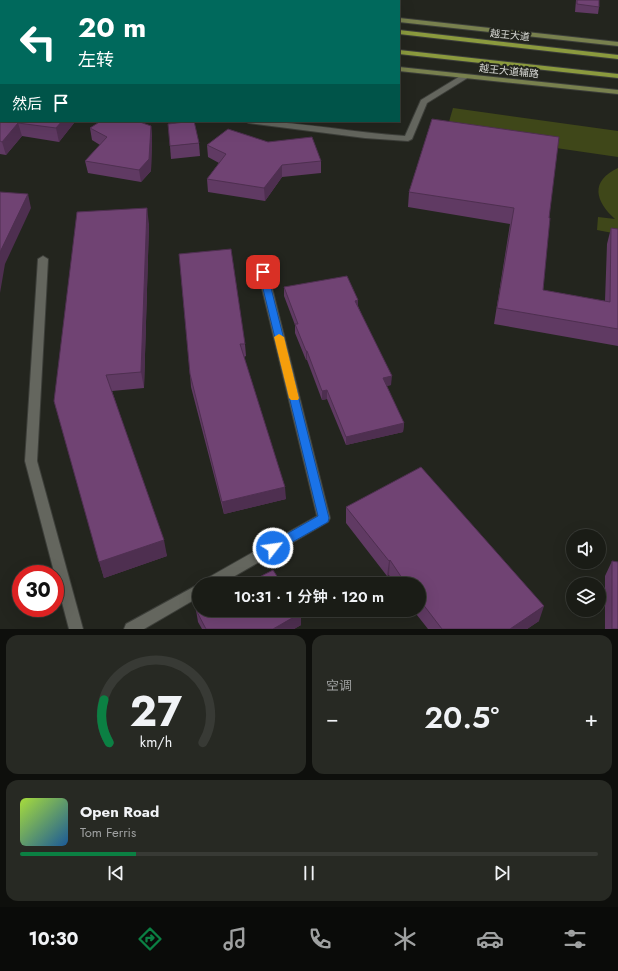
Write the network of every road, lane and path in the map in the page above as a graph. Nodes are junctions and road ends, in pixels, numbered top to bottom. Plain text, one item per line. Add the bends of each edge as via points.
1 (400, 20) edge
2 (400, 32) edge
3 (618, 44) edge
4 (400, 52) edge
5 (618, 57) edge
6 (400, 69) edge
7 (618, 76) edge
8 (464, 77) junction
9 (618, 92) edge
10 (257, 122) edge
11 (43, 259) dead end
12 (263, 272) dead end
13 (222, 577) edge
14 (192, 594) edge
15 (76, 629) edge
16 (132, 629) edge

1 - 3 main road
2 - 5 main road, 越王大道
4 - 7 main road
6 - 8 main road, 越王大道辅路
8 - 9 main road, 越王大道辅路
8 - 10 street via 424,102 408,139
11 - 15 street via 32,461
12 - 13 street via 324,518
14 - 16 street

